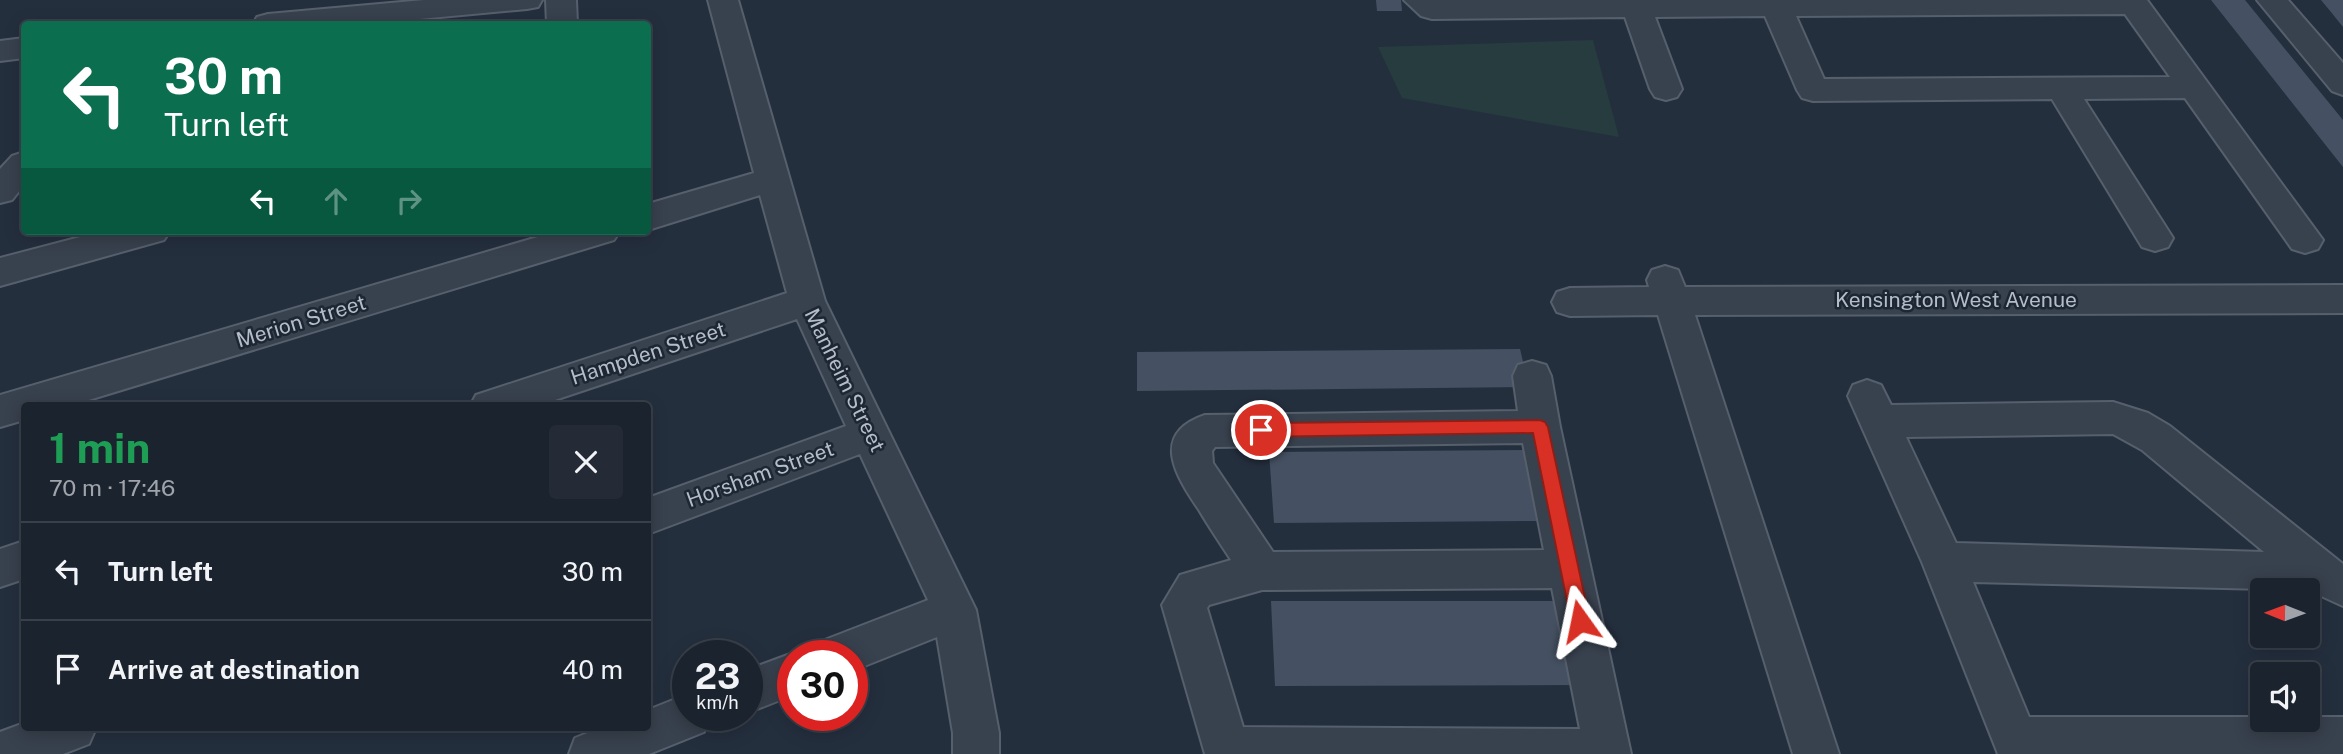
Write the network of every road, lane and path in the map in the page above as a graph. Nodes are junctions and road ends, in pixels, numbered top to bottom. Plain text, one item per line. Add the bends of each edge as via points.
1 (527, 0) edge
2 (561, 0) edge
3 (723, 0) edge
4 (1419, 0) edge
5 (2272, 0) edge
6 (2132, 2) edge
7 (1776, 6) junction
8 (1637, 9) junction
9 (300, 21) edge
10 (562, 21) edge
11 (21, 48) edge
12 (0, 51) edge
13 (2343, 84) edge
14 (2194, 87) junction
15 (2061, 88) junction
16 (1666, 89) dead end
17 (21, 167) edge
18 (771, 180) junction
19 (0, 191) edge
20 (651, 216) edge
21 (137, 235) edge
22 (589, 235) edge
23 (2155, 239) dead end
24 (2305, 240) dead end
25 (0, 272) edge
26 (1669, 290) junction
27 (2343, 299) edge
28 (807, 301) junction
29 (1570, 302) dead end
30 (1532, 376) dead end
31 (30, 402) edge
32 (502, 402) edge
33 (21, 405) edge
34 (0, 411) edge
35 (1540, 427) junction
36 (872, 433) junction
37 (651, 515) edge
38 (21, 561) edge
39 (1943, 562) junction
40 (0, 568) edge
41 (1569, 569) junction
42 (1262, 571) junction
43 (2332, 580) edge
44 (954, 610) junction
45 (868, 644) edge
46 (672, 722) edge
47 (65, 731) edge
48 (650, 731) edge
49 (651, 731) edge
50 (2343, 740) edge
51 (2018, 747) edge
52 (1608, 753) edge
53 (2, 754) edge
54 (592, 754) edge
55 (976, 754) edge
56 (1816, 754) edge

1 - 9 street
2 - 10 street
3 - 18 street, Manheim Street
4 - 8 street via 1432,9
5 - 13 street
6 - 7 street
6 - 14 street
7 - 8 street
7 - 15 street via 1813,90
8 - 16 street
11 - 12 street
14 - 15 street
14 - 24 street
15 - 23 street
17 - 19 street
18 - 20 street
18 - 28 street, Manheim Street
21 - 25 street
22 - 31 street, Merion Street
26 - 27 street, Kensington West Avenue via 1909,298
26 - 29 street, Kensington West Avenue
26 - 56 street
28 - 32 street, Hampden Street
28 - 36 street, Manheim Street
30 - 35 street
33 - 34 street, Merion Street
35 - 41 street
35 - 42 street via 1205,431 1191,446 1193,467
36 - 37 street, Horsham Street
36 - 44 street, Manheim Street
38 - 40 street
39 - 43 street
39 - 43 street via 1874,409 2113,418 2134,424
39 - 51 street
41 - 42 street
41 - 52 street
42 - 52 street via 1195,589 1184,605 1227,751
44 - 45 street
44 - 55 street, Manheim Street
46 - 49 street
47 - 53 street
48 - 54 street
50 - 51 street

